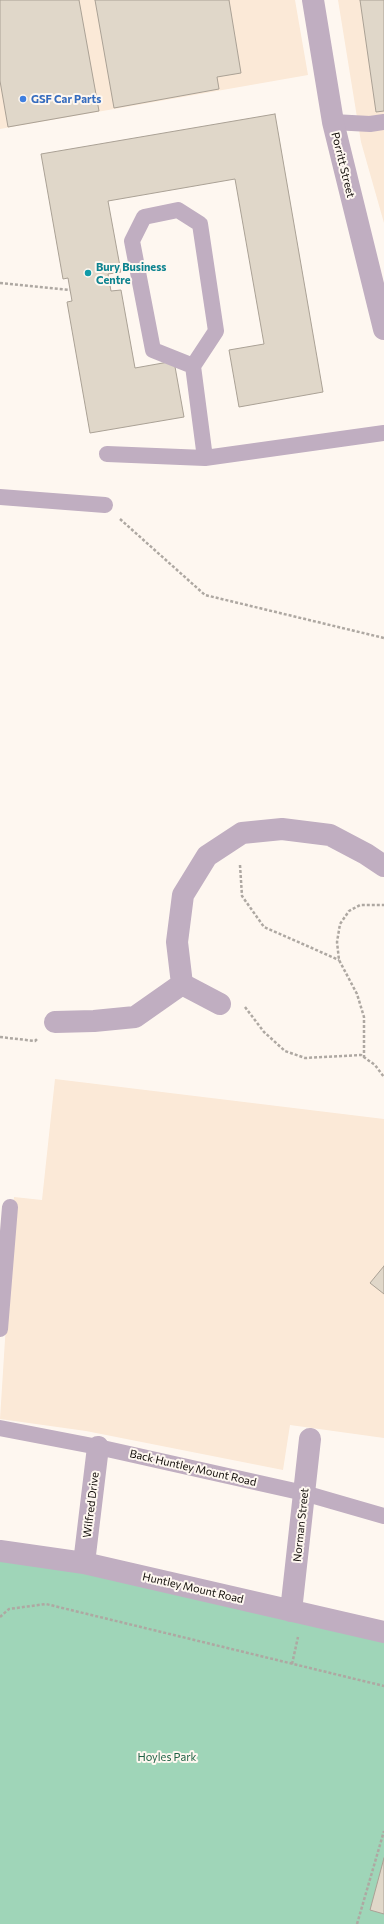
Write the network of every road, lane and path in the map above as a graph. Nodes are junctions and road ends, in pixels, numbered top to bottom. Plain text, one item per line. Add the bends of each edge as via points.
1 (314, 0) edge
2 (333, 122) junction
3 (384, 122) edge
4 (0, 283) edge
5 (70, 290) dead end
6 (384, 329) edge
7 (193, 366) junction
8 (384, 433) edge
9 (107, 454) dead end
10 (205, 458) junction
11 (0, 497) edge
12 (104, 505) joint
13 (384, 638) edge
14 (230, 841) junction
15 (384, 866) edge
16 (384, 905) edge
17 (339, 960) junction
18 (182, 984) junction
19 (220, 1004) joint
20 (55, 1022) joint
21 (0, 1037) edge
22 (364, 1058) junction
23 (384, 1077) edge
24 (10, 1207) dead end
25 (0, 1329) edge
26 (0, 1428) edge
27 (310, 1439) dead end
28 (98, 1447) junction
29 (304, 1493) junction
30 (384, 1516) edge
31 (0, 1551) edge
32 (84, 1564) junction
33 (291, 1611) junction
34 (0, 1617) edge
35 (384, 1632) edge
36 (384, 1686) edge
37 (384, 1831) edge
38 (357, 1924) edge

1 - 2 street, Porritt Street
2 - 3 lane
2 - 6 street, Porritt Street
4 - 5 path
7 - 7 lane via 153,350 132,241 144,217 178,210 200,224 216,331
7 - 10 lane
8 - 10 lane
9 - 10 lane
11 - 12 lane
12 - 13 path via 205,595
14 - 15 street via 242,833 282,829 330,836
14 - 17 path via 239,858 242,896 264,927
14 - 18 street via 207,856 183,894 177,942
16 - 17 path via 360,905 349,911 340,924 337,942
17 - 22 path via 357,994 364,1018
18 - 19 street
18 - 20 street via 135,1017
19 - 22 path via 230,994 242,1002 264,1032 285,1051 305,1058 361,1055
20 - 21 path via 35,1040
22 - 23 path via 376,1065
24 - 25 lane
26 - 28 lane, Back Huntley Mount Road
27 - 29 street, Norman Street
28 - 29 lane, Back Huntley Mount Road
28 - 32 street, Wilfred Drive
29 - 30 lane, Back Huntley Mount Road
29 - 33 street, Norman Street
31 - 32 street, Huntley Mount Road
32 - 33 street, Huntley Mount Road
33 - 35 street, Huntley Mount Road
34 - 36 path via 9,1609 46,1604
37 - 38 path

